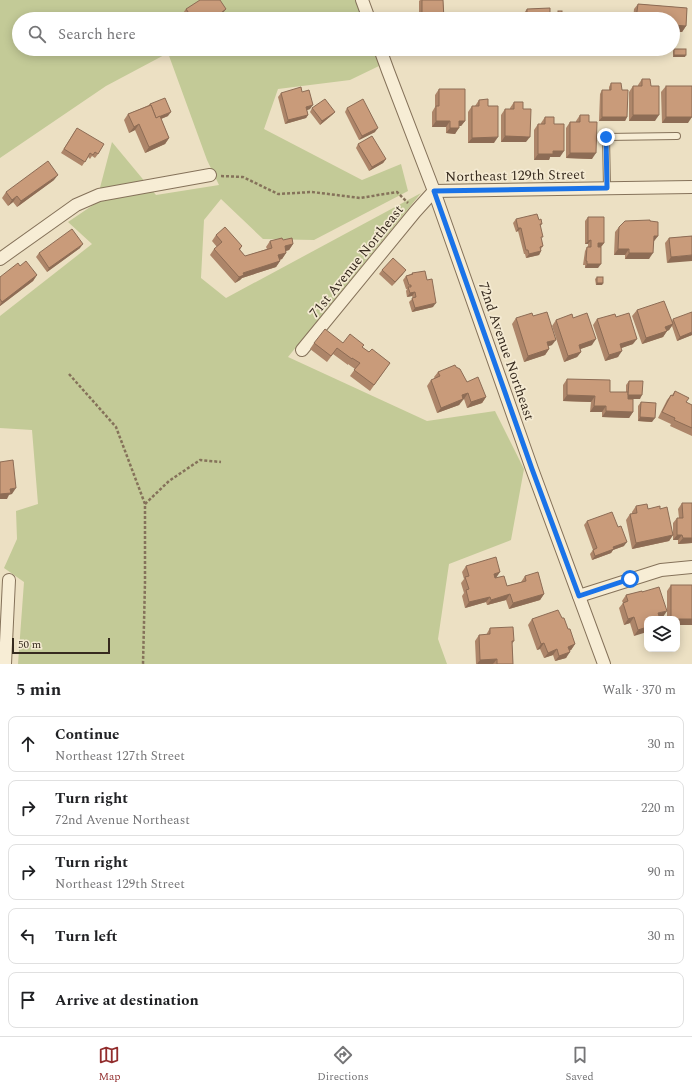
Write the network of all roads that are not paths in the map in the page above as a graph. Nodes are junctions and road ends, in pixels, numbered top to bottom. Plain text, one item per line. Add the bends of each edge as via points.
1 (362, 0) edge
2 (366, 12) edge
3 (383, 56) edge
4 (677, 136) dead end
5 (210, 175) road end
6 (692, 187) edge
7 (607, 188) junction
8 (434, 191) junction
9 (0, 259) edge
10 (302, 350) dead end
11 (692, 567) edge
12 (10, 580) dead end
13 (579, 596) junction
14 (5, 664) edge
15 (604, 664) edge

1 - 2 street
3 - 8 street, 72nd Avenue Northeast
4 - 7 lane via 606,137
5 - 9 street via 99,195 76,205
6 - 7 street, Northeast 129th Street
7 - 8 street, Northeast 129th Street
8 - 10 street, 71st Avenue Northeast
8 - 13 street, 72nd Avenue Northeast
11 - 13 street via 661,570
12 - 14 street
13 - 15 street, 72nd Avenue Northeast

